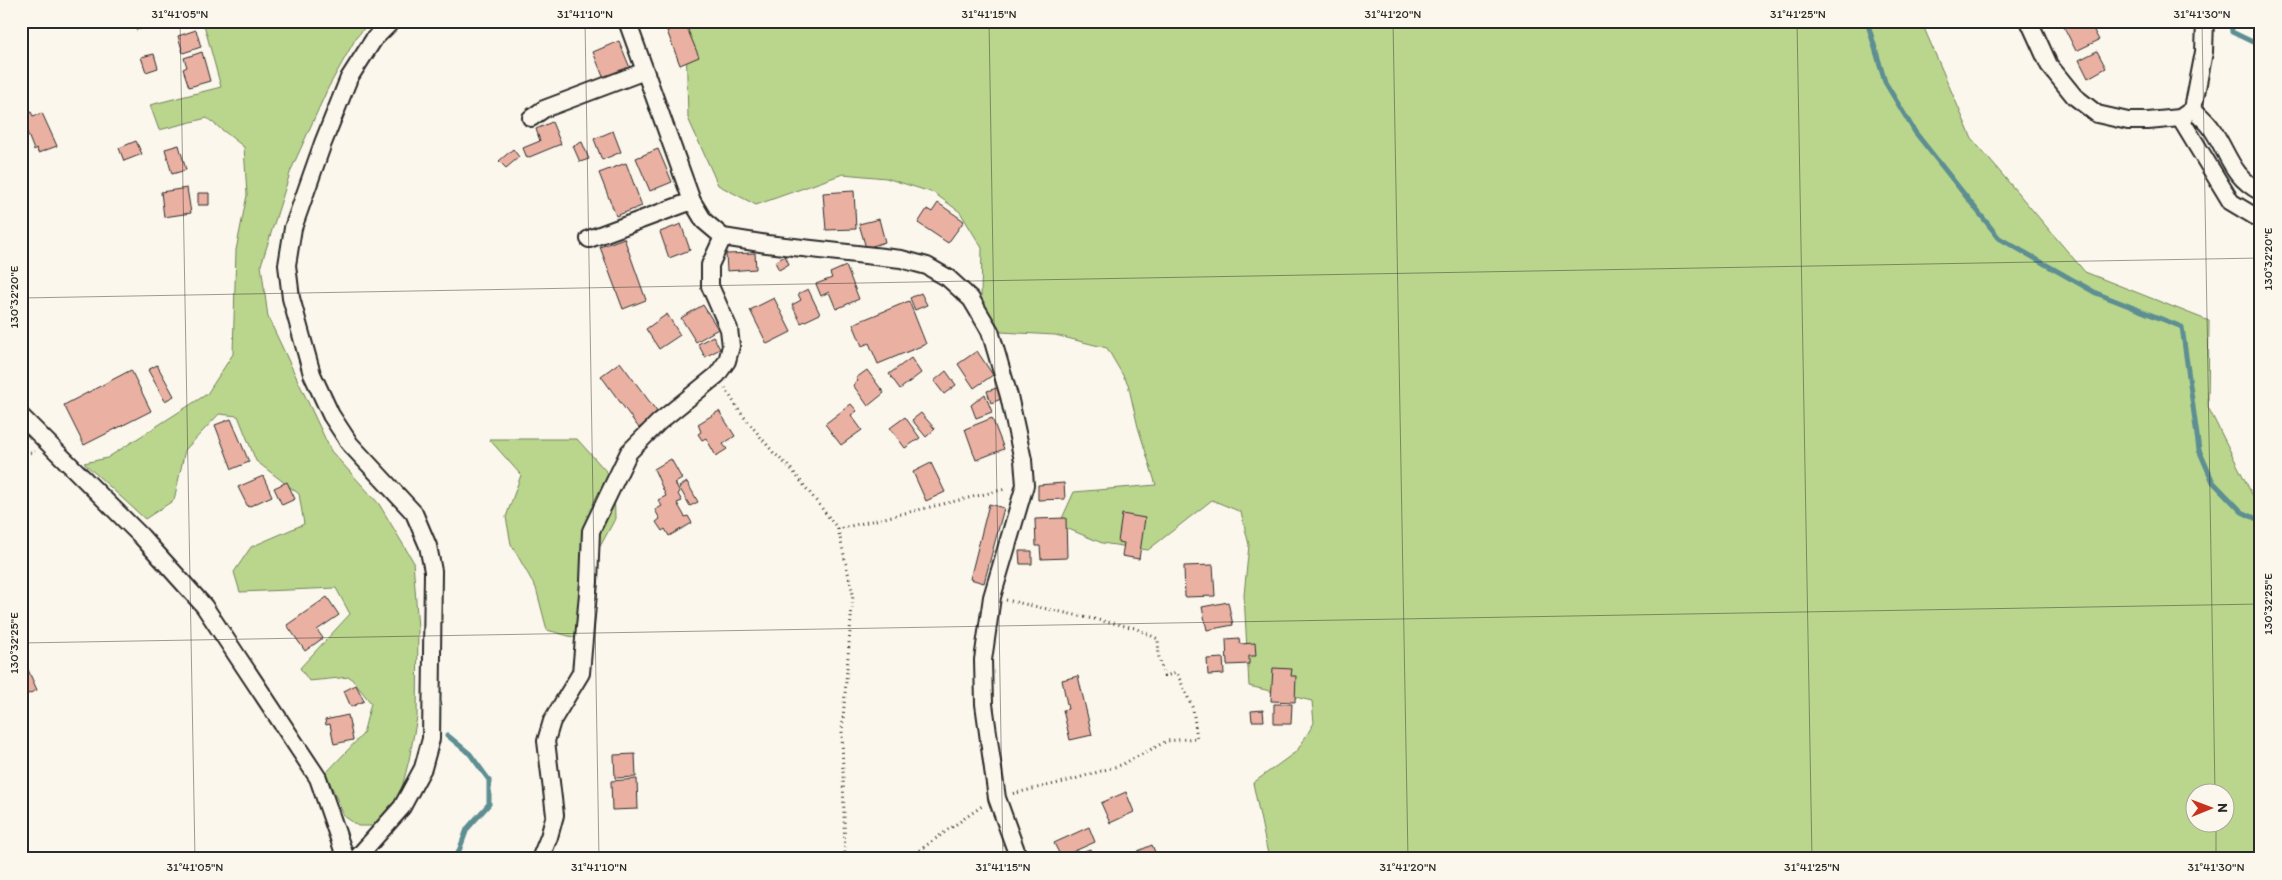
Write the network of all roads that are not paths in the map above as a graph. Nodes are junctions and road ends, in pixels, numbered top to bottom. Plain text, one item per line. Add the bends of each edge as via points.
1 (392, 21) edge
2 (627, 21) edge
3 (2029, 21) edge
4 (2204, 21) edge
5 (644, 71) junction
6 (2186, 114) junction
7 (531, 118) dead end
8 (2261, 192) edge
9 (692, 201) junction
10 (2261, 220) edge
11 (722, 237) junction
12 (589, 239) dead end
13 (21, 416) edge
14 (346, 859) edge
15 (356, 859) edge
16 (540, 859) edge
17 (1019, 859) edge

1 - 15 street via 374,39 349,78 293,228 287,265 291,298 316,382 350,444 414,513 434,571 431,739 423,768 402,807
2 - 5 street
3 - 6 street via 2049,65 2074,96 2097,114 2128,121
4 - 6 street via 2204,52
5 - 7 street via 544,108
5 - 9 street
6 - 8 street via 2212,128 2236,173
6 - 10 street via 2231,202
9 - 11 street via 704,222
9 - 12 street
11 - 16 street via 710,265 710,286 729,329 731,346 727,361 717,375 659,422 629,452 591,531 580,673 552,721 546,741 555,815
11 - 17 street via 901,259 927,266 948,278 971,299 990,331 1009,396 1025,485 992,597 983,660 984,704 997,798
13 - 14 street via 142,537 204,606 318,778

